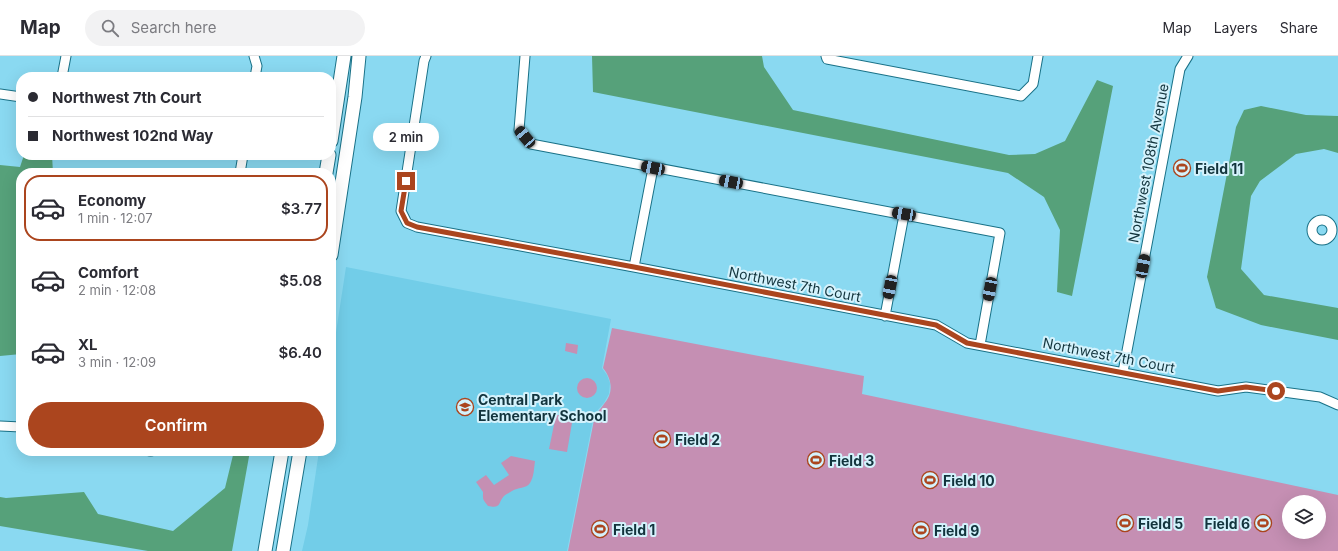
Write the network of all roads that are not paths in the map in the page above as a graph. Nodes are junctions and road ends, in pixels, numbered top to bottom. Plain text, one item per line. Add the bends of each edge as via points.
1 (66, 56) edge
2 (254, 56) edge
3 (344, 56) edge
4 (360, 56) edge
5 (426, 56) edge
6 (525, 56) edge
7 (1038, 56) edge
8 (1188, 56) edge
9 (827, 58) edge
10 (63, 72) edge
11 (256, 72) edge
12 (0, 94) edge
13 (16, 96) edge
14 (336, 108) edge
15 (653, 168) junction
16 (904, 214) junction
17 (336, 222) edge
18 (634, 267) junction
19 (885, 316) junction
20 (980, 345) junction
21 (1123, 372) junction
22 (1338, 405) edge
23 (0, 426) edge
24 (16, 427) edge
25 (281, 456) edge
26 (299, 456) edge
27 (265, 551) edge
28 (283, 551) edge

1 - 10 street
2 - 11 street
3 - 14 main road
4 - 17 main road
5 - 18 street, Northwest 7th Court via 401,211 407,223 417,227
6 - 15 street via 518,130 531,144
7 - 9 street via 1033,84 1021,96
8 - 21 street, Northwest 108th Avenue via 1180,70
12 - 13 street
15 - 16 street
15 - 18 street
16 - 19 street
16 - 20 street via 1000,233
18 - 19 street, Northwest 7th Court
19 - 20 street, Northwest 7th Court via 936,325 967,343
20 - 21 street, Northwest 7th Court
21 - 22 street, Northwest 7th Court via 1218,391 1246,387 1320,397
23 - 24 street
25 - 27 main road
26 - 28 main road

